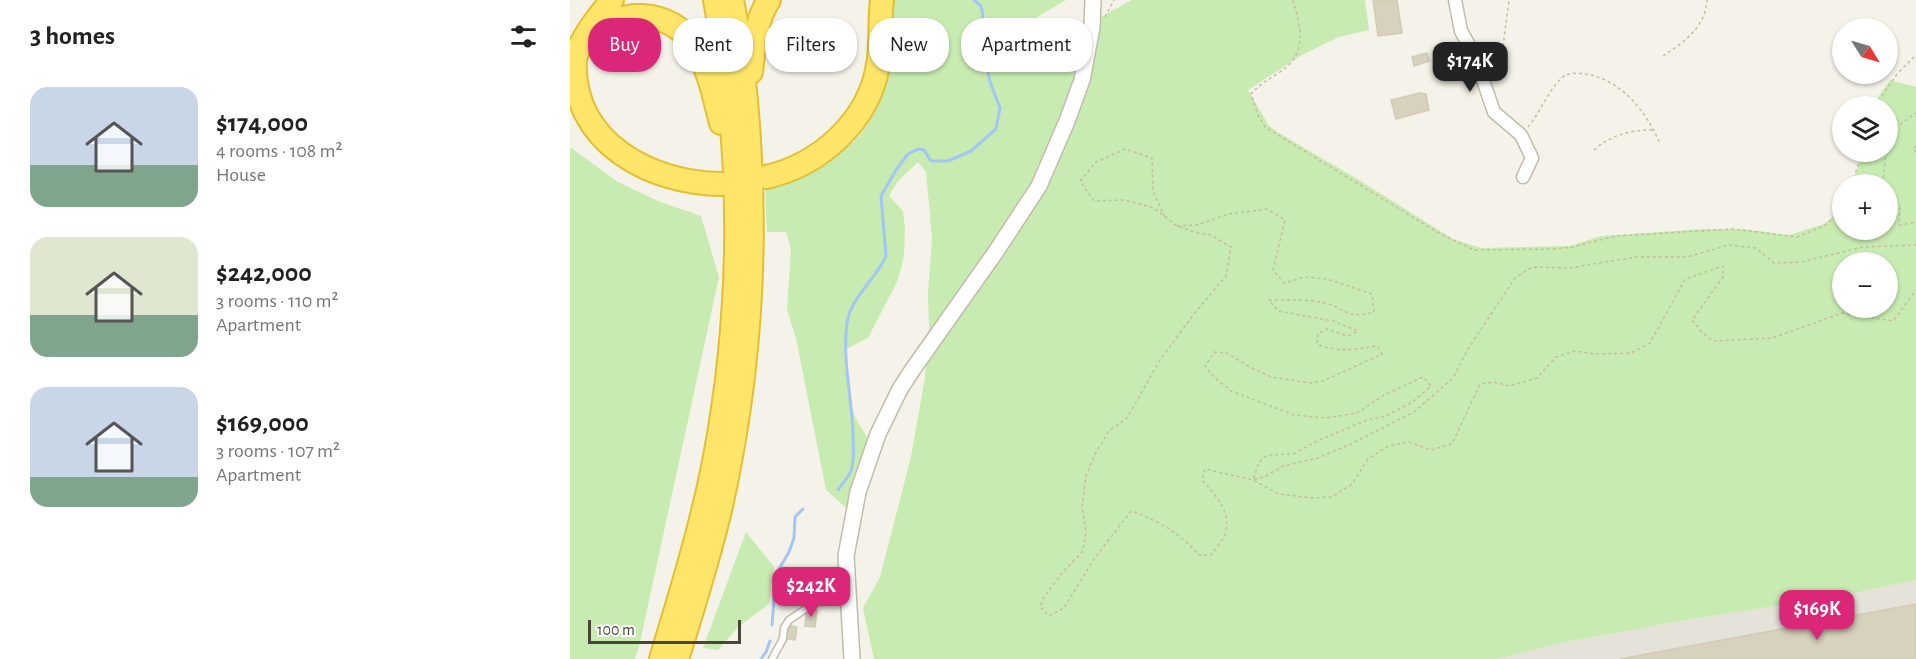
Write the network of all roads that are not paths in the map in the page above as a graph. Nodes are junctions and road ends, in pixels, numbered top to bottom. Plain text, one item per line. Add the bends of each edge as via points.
1 (612, 0) edge
2 (715, 0) edge
3 (732, 0) edge
4 (769, 0) edge
5 (1093, 0) edge
6 (1455, 0) edge
7 (878, 5) edge
8 (584, 42) junction
9 (746, 104) junction
10 (766, 177) dead end
11 (1523, 177) dead end
12 (728, 182) junction
13 (847, 578) junction
14 (660, 659) edge
15 (677, 659) edge
16 (772, 659) edge
17 (852, 659) edge

1 - 8 highway
2 - 12 highway via 727,72
3 - 9 highway
4 - 9 highway via 756,34
5 - 13 street via 1082,80 1039,186 906,379 878,434 853,515 846,556
6 - 11 street via 1461,31 1474,54 1494,112 1521,135 1532,158
7 - 10 highway via 878,68 858,114 815,158
8 - 12 highway via 575,57 570,90 573,105 588,133 614,156 643,170 690,183
8 - 12 highway via 600,28 638,15 663,19 683,31 699,52 710,82
9 - 15 highway via 753,230 748,340 720,506
12 - 14 highway via 735,275 724,400 705,503
13 - 16 lane via 827,586 819,600 789,620
13 - 17 street

